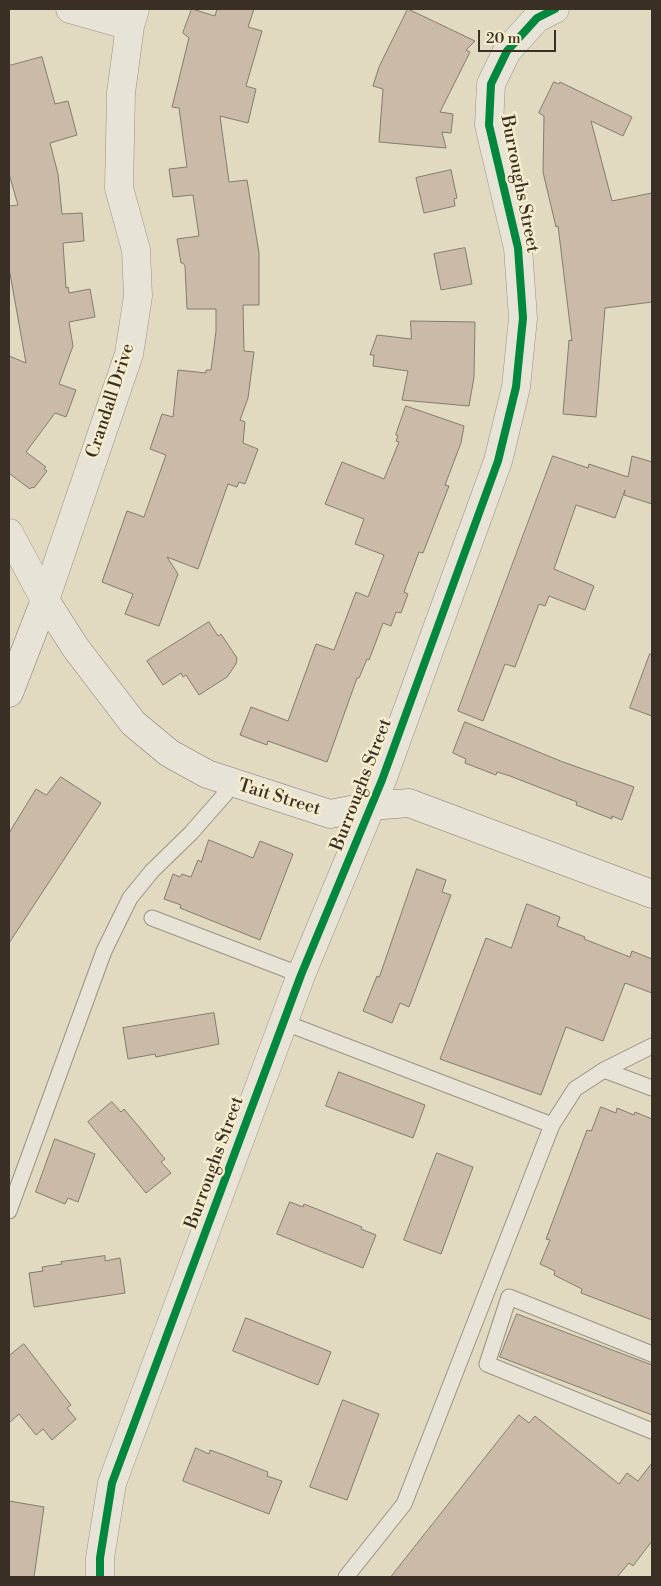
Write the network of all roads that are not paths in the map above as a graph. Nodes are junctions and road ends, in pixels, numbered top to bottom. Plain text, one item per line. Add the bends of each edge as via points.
1 (70, 9) edge
2 (555, 9) edge
3 (132, 18) edge
4 (9, 533) edge
5 (45, 600) junction
6 (9, 693) edge
7 (234, 784) junction
8 (372, 806) junction
9 (652, 894) edge
10 (152, 918) dead end
11 (301, 975) junction
12 (283, 1022) junction
13 (652, 1046) edge
14 (604, 1070) junction
15 (652, 1088) edge
16 (552, 1125) junction
17 (9, 1211) edge
18 (652, 1354) edge
19 (652, 1431) edge
20 (100, 1577) edge
21 (346, 1577) edge

1 - 3 street
2 - 8 street, Burroughs Street via 537,18 507,51 490,84 489,125 518,248 523,318 516,388 498,461
3 - 5 street, Crandall Drive via 121,93 119,188 136,250 138,296 129,354
4 - 5 street, Tait Street
5 - 6 street, Crandall Drive
5 - 7 street, Tait Street via 75,647 133,723 169,753 207,774
7 - 8 street, Tait Street via 330,814
7 - 17 lane via 130,898 104,951
8 - 9 street, Tait Street via 409,803
8 - 11 street, Burroughs Street
10 - 11 lane
11 - 12 street, Burroughs Street
12 - 16 lane
12 - 20 street, Burroughs Street via 112,1482
13 - 14 lane
14 - 15 lane
14 - 16 lane via 575,1089
16 - 21 lane via 404,1504
18 - 19 lane via 509,1297 486,1364

